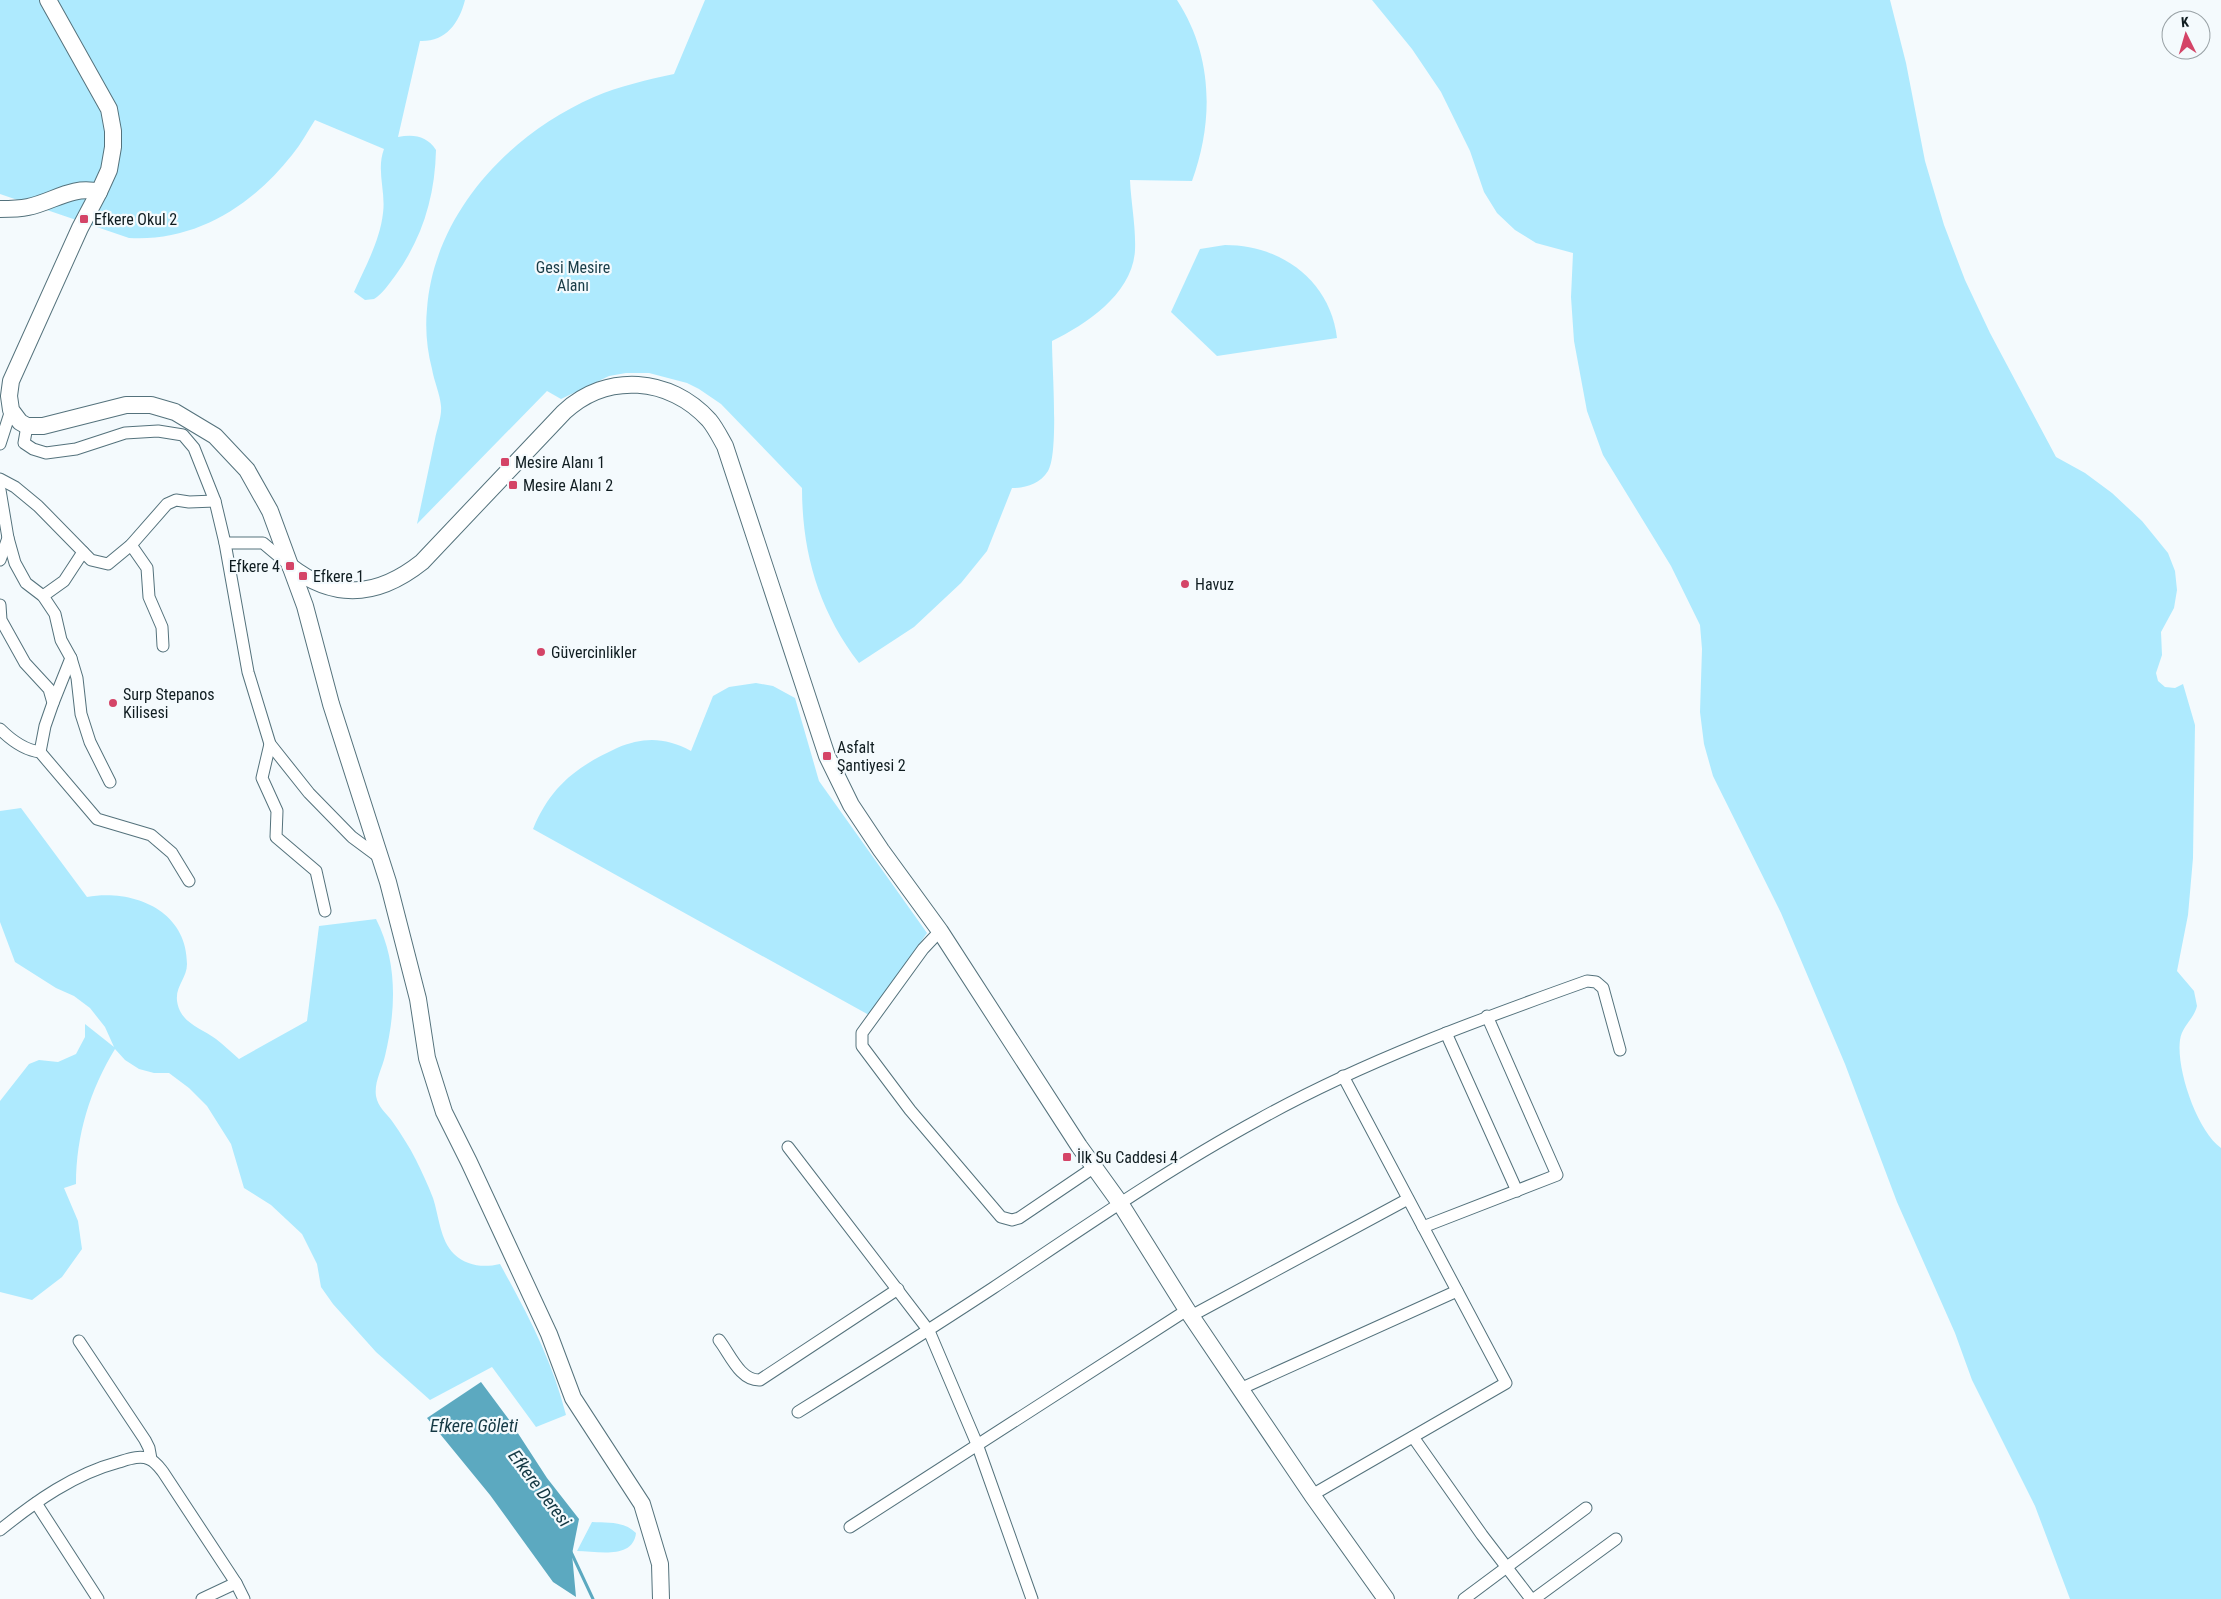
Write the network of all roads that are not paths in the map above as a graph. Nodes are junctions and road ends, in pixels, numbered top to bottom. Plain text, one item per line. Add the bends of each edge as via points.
1 (48, 0) edge
2 (99, 192) junction
3 (0, 209) edge
4 (11, 410) junction
5 (27, 426) junction
6 (0, 444) edge
7 (0, 479) edge
8 (0, 490) edge
9 (215, 501) junction
10 (8, 538) junction
11 (225, 543) junction
12 (132, 545) junction
13 (83, 552) junction
14 (0, 560) edge
15 (290, 566) junction
16 (43, 596) junction
17 (0, 605) edge
18 (163, 646) dead end
19 (71, 658) junction
20 (53, 703) junction
21 (0, 729) edge
22 (270, 744) junction
23 (40, 752) junction
24 (110, 782) dead end
25 (379, 857) junction
26 (189, 881) dead end
27 (325, 911) dead end
28 (940, 930) junction
29 (1487, 1016) junction
30 (1446, 1033) junction
31 (1620, 1050) dead end
32 (1343, 1076) junction
33 (788, 1147) dead end
34 (1093, 1168) junction
35 (1517, 1191) junction
36 (1408, 1199) junction
37 (1120, 1203) junction
38 (1423, 1227) junction
39 (898, 1289) junction
40 (1457, 1290) junction
41 (1189, 1312) junction
42 (929, 1331) junction
43 (719, 1340) dead end
44 (79, 1341) dead end
45 (1240, 1389) junction
46 (798, 1412) dead end
47 (1413, 1437) junction
48 (977, 1444) junction
49 (150, 1459) junction
50 (1312, 1495) junction
51 (36, 1503) junction
52 (1586, 1508) dead end
53 (850, 1527) dead end
54 (0, 1530) edge
55 (1616, 1539) dead end
56 (1506, 1568) junction
57 (236, 1582) junction
58 (98, 1599) edge
59 (202, 1599) edge
60 (244, 1599) edge
61 (661, 1599) edge
62 (1032, 1599) edge
63 (1386, 1599) edge
64 (1464, 1599) edge
65 (1533, 1599) edge

1 - 2 street via 109,109 114,147 109,170
2 - 3 street via 78,190 26,208
2 - 4 street via 11,382
4 - 5 street
4 - 6 street
5 - 9 street via 24,443 46,453 76,449 125,433 158,431 183,436 194,448
5 - 15 street via 43,426 126,405 151,405 175,412 215,436 247,470 270,511
7 - 13 street via 38,506
8 - 10 street
9 - 11 street
9 - 12 street via 176,500 167,504
10 - 14 street
10 - 16 street via 15,563 26,583
11 - 15 street via 263,542
11 - 22 street via 248,672
12 - 13 street via 108,564 91,560
12 - 18 street via 147,568 149,597 162,627
13 - 16 street via 64,581
15 - 25 street via 305,606 331,704
15 - 28 street via 328,588 356,592 380,587 402,577 422,562 572,405 595,392 626,384 668,390 709,420 725,446 827,756 851,805
16 - 19 street via 55,614
17 - 20 street via 1,620 25,663 49,689
19 - 20 street
19 - 24 street via 78,678 81,714 90,742
20 - 23 street via 44,726
21 - 23 street via 30,751
22 - 25 street via 309,793 352,837
22 - 27 street via 262,778 277,811 276,836 316,871
23 - 26 street via 97,819 151,835 172,853
25 - 61 street via 403,938 418,999 427,1058 444,1112 549,1334 573,1398 642,1504 660,1564
28 - 34 street
28 - 34 street via 862,1033 862,1046 910,1110 1001,1217 1019,1218
29 - 30 street
29 - 31 street via 1592,980 1602,988
29 - 35 street via 1557,1175
30 - 32 street
30 - 35 street
32 - 36 street
32 - 37 street via 1257,1120
33 - 39 street
34 - 37 street
35 - 38 street
36 - 38 street
36 - 41 street
37 - 41 street
37 - 42 street
38 - 40 street
39 - 42 street
39 - 43 street via 760,1380 745,1377
40 - 45 street
40 - 47 street via 1506,1383
41 - 45 street
41 - 48 street
42 - 46 street
42 - 48 street
44 - 49 street via 145,1440
45 - 50 street
47 - 50 street
47 - 56 street
48 - 53 street
48 - 62 street
49 - 51 street via 142,1457 104,1466 70,1481
49 - 57 street via 160,1468
50 - 63 street
51 - 54 street
51 - 58 street
52 - 56 street
55 - 65 street
56 - 64 street
56 - 65 street
57 - 59 street
57 - 60 street

